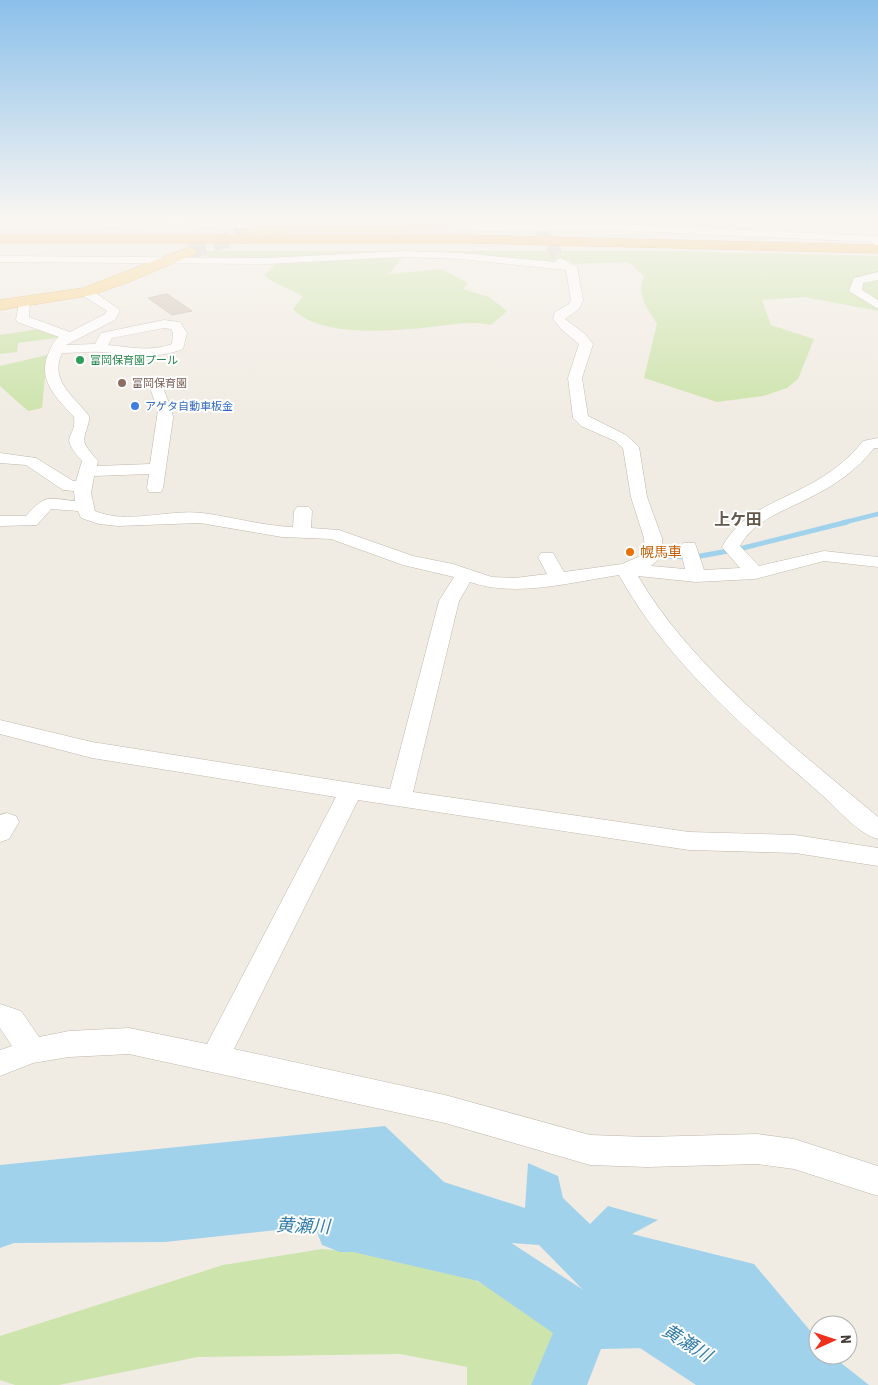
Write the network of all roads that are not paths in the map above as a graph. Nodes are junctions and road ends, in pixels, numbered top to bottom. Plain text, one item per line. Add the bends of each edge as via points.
1 (114, 282) edge
2 (575, 282) edge
3 (858, 282) edge
4 (86, 292) junction
5 (24, 302) junction
6 (0, 305) edge
7 (878, 305) edge
8 (70, 336) junction
9 (100, 348) junction
10 (58, 349) junction
11 (158, 392) dead end
12 (878, 442) edge
13 (0, 458) edge
14 (158, 469) junction
15 (85, 479) junction
16 (155, 488) dead end
17 (84, 507) junction
18 (303, 511) dead end
19 (0, 521) edge
20 (302, 532) junction
21 (689, 547) dead end
22 (547, 557) dead end
23 (878, 562) edge
24 (625, 569) junction
25 (755, 573) junction
26 (466, 574) junction
27 (696, 576) junction
28 (558, 578) junction
29 (0, 726) edge
30 (351, 791) junction
31 (400, 797) junction
32 (878, 830) edge
33 (878, 858) edge
34 (0, 1016) edge
35 (32, 1051) junction
36 (215, 1058) junction
37 (0, 1063) edge
38 (878, 1181) edge

1 - 4 main road
2 - 24 street via 575,306 559,319 564,327 584,338 586,344 575,378 581,418 603,432 626,440 631,447 635,478 655,549 648,560
3 - 7 street via 855,291
4 - 5 main road
4 - 8 street via 109,305 113,313
5 - 6 main road
5 - 8 street via 22,319
8 - 10 street via 61,341
9 - 9 street via 129,352 171,349 178,346 180,333 175,324 164,324 109,334
9 - 10 street
10 - 15 street via 51,370 53,382 81,416 76,438 78,447 90,461
11 - 14 street via 165,410
12 - 25 street via 870,444 857,459 813,490 749,523 734,538 731,547 734,552
13 - 15 street via 30,461 69,486
14 - 15 street
14 - 16 street
15 - 17 street
17 - 19 street via 46,503 31,522
17 - 20 street via 86,514 110,520 200,518 264,530
18 - 20 street
20 - 26 street via 332,534 409,561
21 - 27 street
22 - 28 street
23 - 25 street via 824,556
24 - 27 street
24 - 28 street
24 - 32 street via 647,607 693,660 771,739
25 - 27 street
26 - 28 street via 498,584
26 - 31 street via 449,601
29 - 30 street via 92,750
30 - 31 street
30 - 36 street
31 - 33 street via 688,841 794,844
34 - 35 street via 11,1020
35 - 36 street via 69,1044 129,1041
35 - 37 street
36 - 38 street via 444,1109 590,1150 757,1149 794,1154

